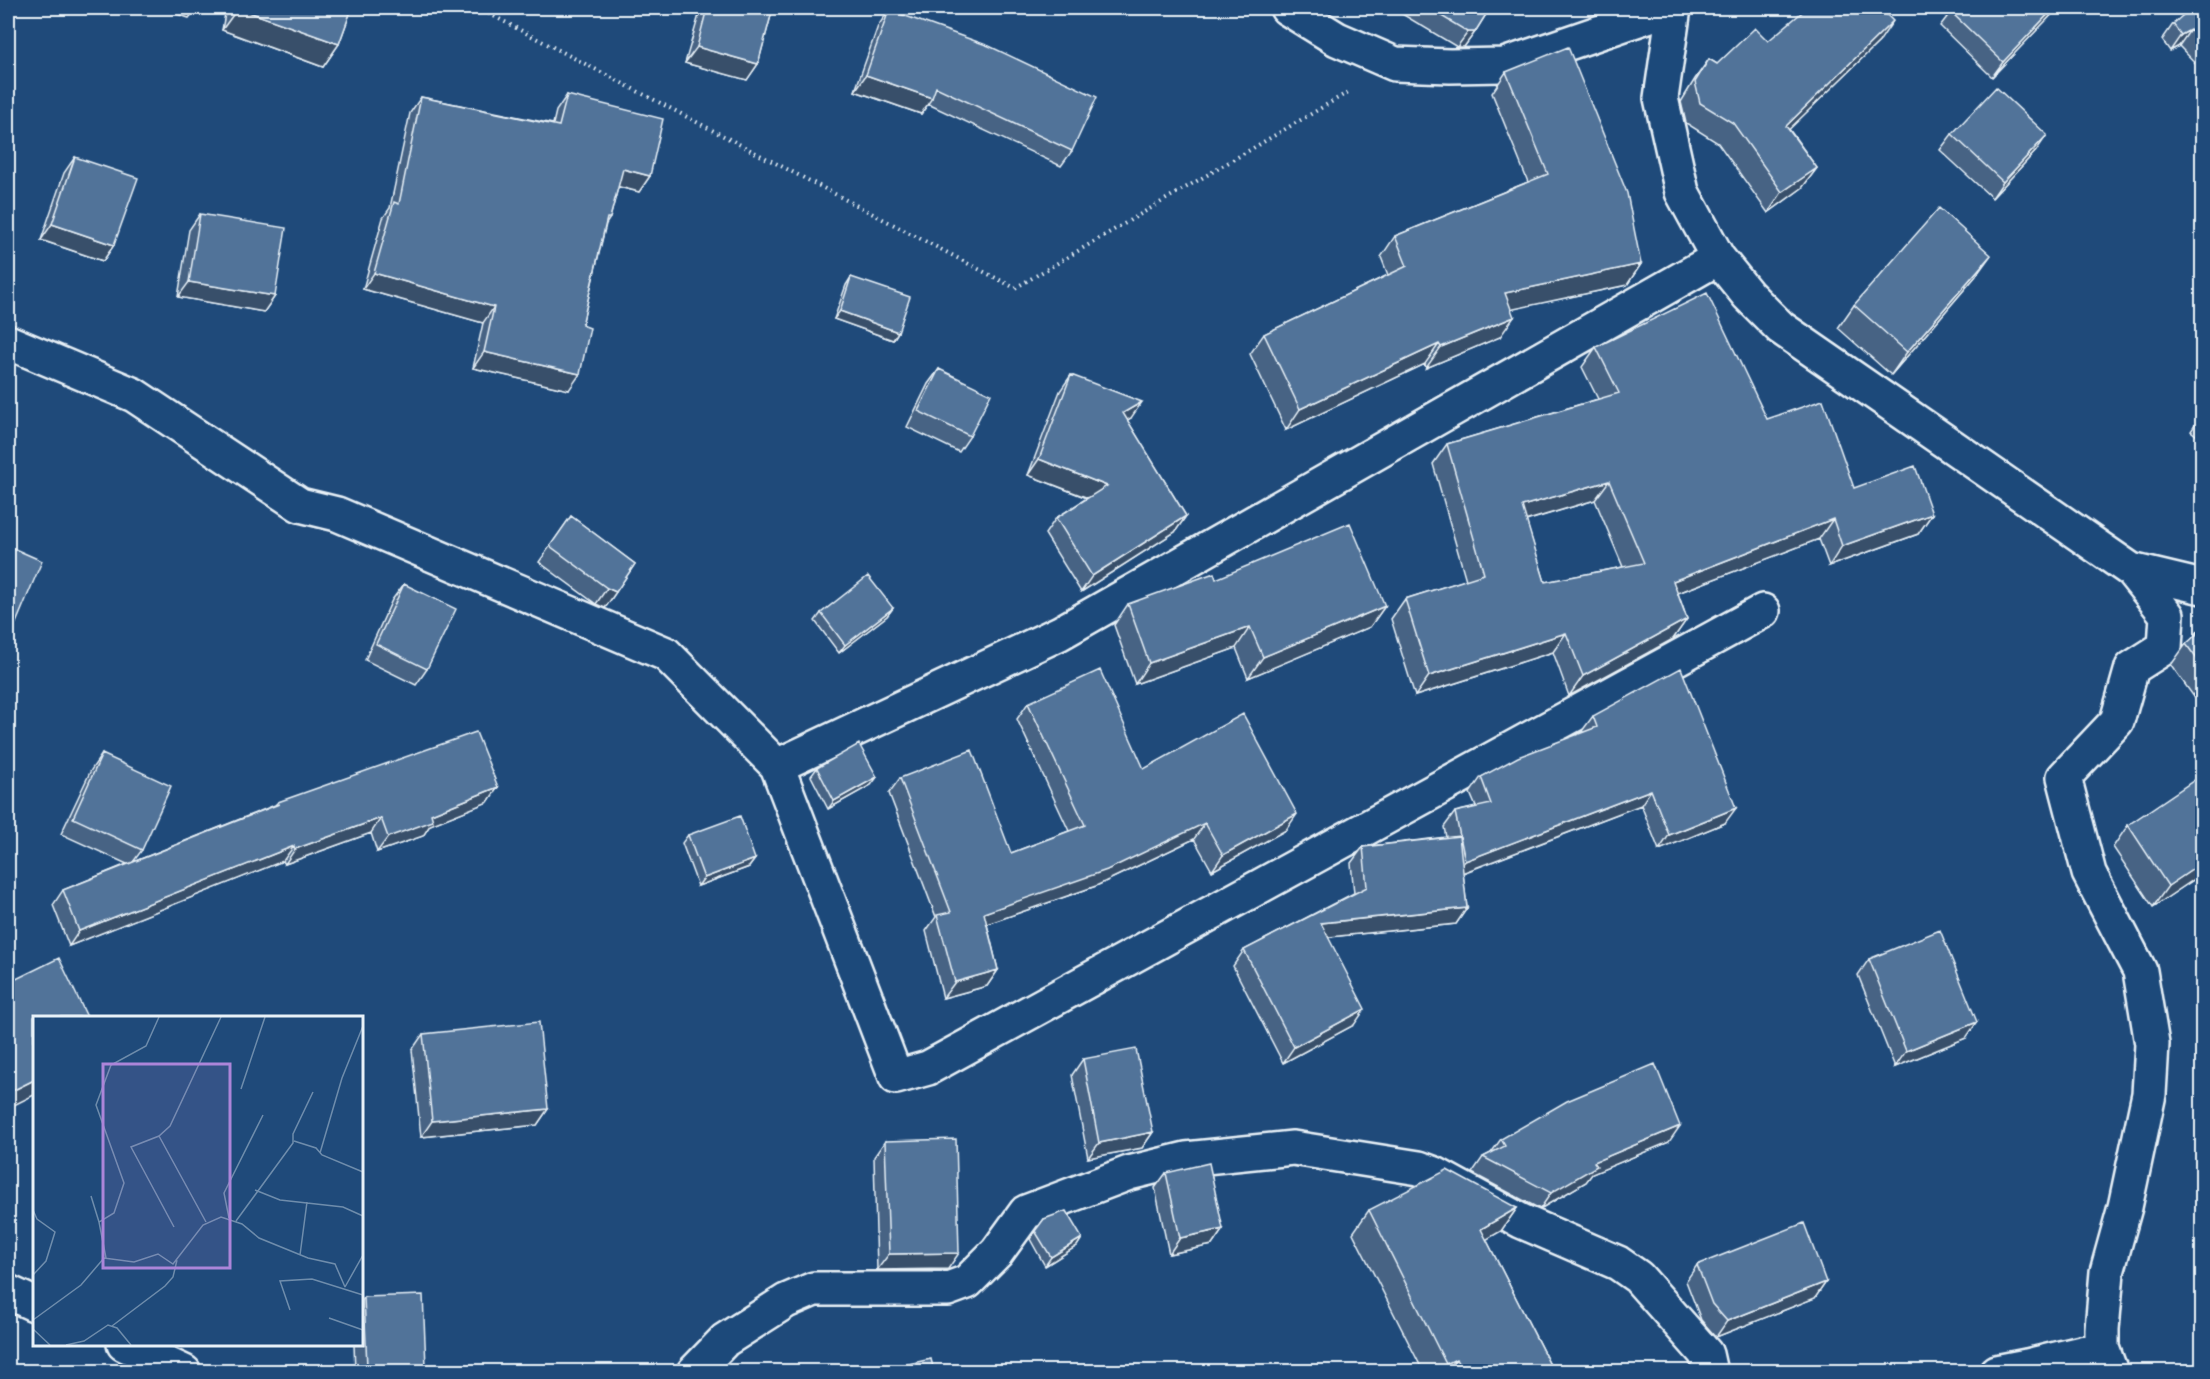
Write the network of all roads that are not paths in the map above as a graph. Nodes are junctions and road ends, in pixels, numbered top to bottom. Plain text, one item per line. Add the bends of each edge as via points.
1 (1287, 8) edge
2 (1673, 8) edge
3 (1718, 258) junction
4 (8, 342) edge
5 (2131, 570) junction
6 (2202, 587) edge
7 (1763, 611) dead end
8 (777, 766) junction
9 (8, 1292) edge
10 (33, 1304) edge
11 (128, 1346) edge
12 (2107, 1360) edge
13 (184, 1371) edge
14 (694, 1371) edge
15 (1710, 1371) edge
16 (1996, 1371) edge

1 - 2 street via 1337,39 1395,64 1504,65
2 - 3 street via 1661,98 1682,192
3 - 5 street via 1781,328
3 - 8 street via 1060,633
4 - 8 street via 134,395 300,505 337,514 666,654
5 - 6 street
5 - 12 street via 2168,615 2165,647 2132,668 2118,721 2064,777 2089,873 2140,970 2152,1044 2149,1094 2107,1272 2102,1329
7 - 8 street via 928,1068 896,1077
9 - 10 street
11 - 13 street
12 - 16 street
14 - 15 street via 725,1340 786,1301 814,1289 948,1289 967,1282 997,1252 1026,1212 1129,1173 1185,1159 1293,1148 1419,1168 1521,1221 1618,1263 1638,1277 1706,1354

